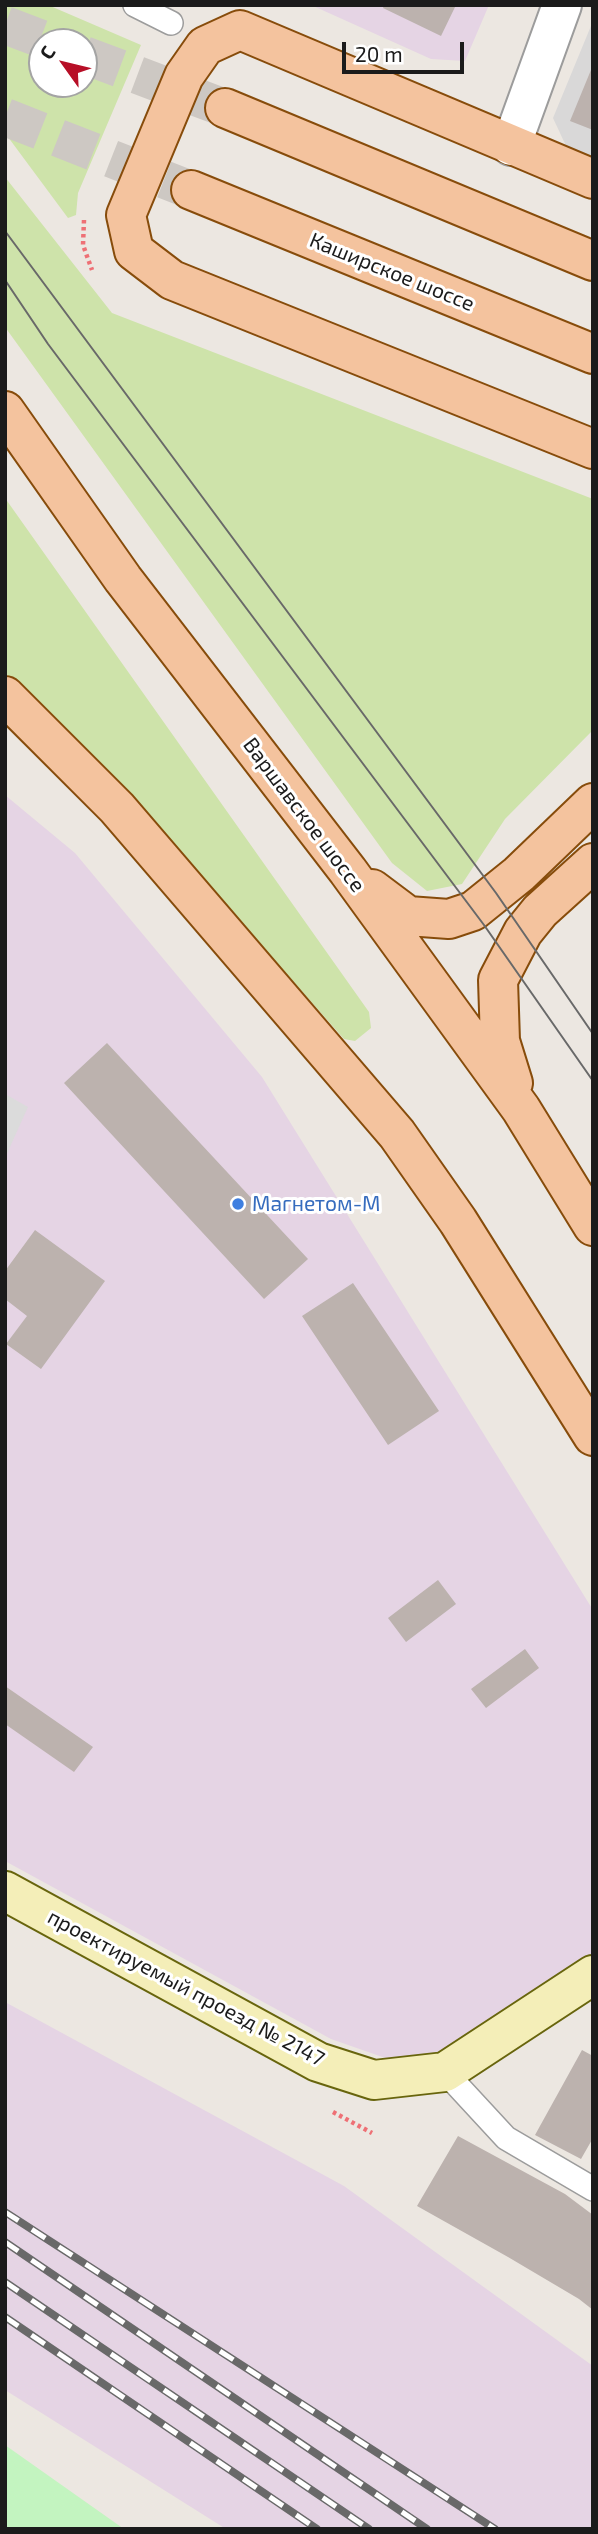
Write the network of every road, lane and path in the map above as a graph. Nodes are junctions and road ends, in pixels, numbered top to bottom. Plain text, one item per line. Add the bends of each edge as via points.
1 (135, 5) edge
2 (562, 5) edge
3 (171, 23) dead end
4 (225, 108) tunnel mouth
5 (511, 146) junction
6 (593, 179) edge
7 (191, 190) tunnel mouth
8 (593, 261) edge
9 (593, 354) edge
10 (5, 411) edge
11 (593, 449) edge
12 (5, 696) edge
13 (593, 803) edge
14 (593, 863) edge
15 (348, 871) junction
16 (521, 1109) junction
17 (593, 1226) edge
18 (593, 1436) edge
19 (5, 1891) edge
20 (593, 1975) edge
21 (445, 2072) junction
22 (593, 2189) edge

1 - 3 lane
2 - 5 street
4 - 8 main road
5 - 6 main road
5 - 11 main road via 240,30 205,46 184,76 126,215 134,251 172,281
7 - 9 main road, Каширское шоссе
10 - 15 main road, Варшавское шоссе via 123,579
12 - 18 main road via 117,808 397,1134 458,1221
13 - 15 main road via 496,893 473,911 449,919 408,916
14 - 16 main road via 523,932 498,980 500,1041
15 - 16 main road, Варшавское шоссе
16 - 17 main road, Варшавское шоссе
19 - 21 street, проектируемый проезд № 2147 via 318,2062 374,2080
20 - 21 street, проектируемый проезд № 2147
21 - 22 lane via 506,2138

